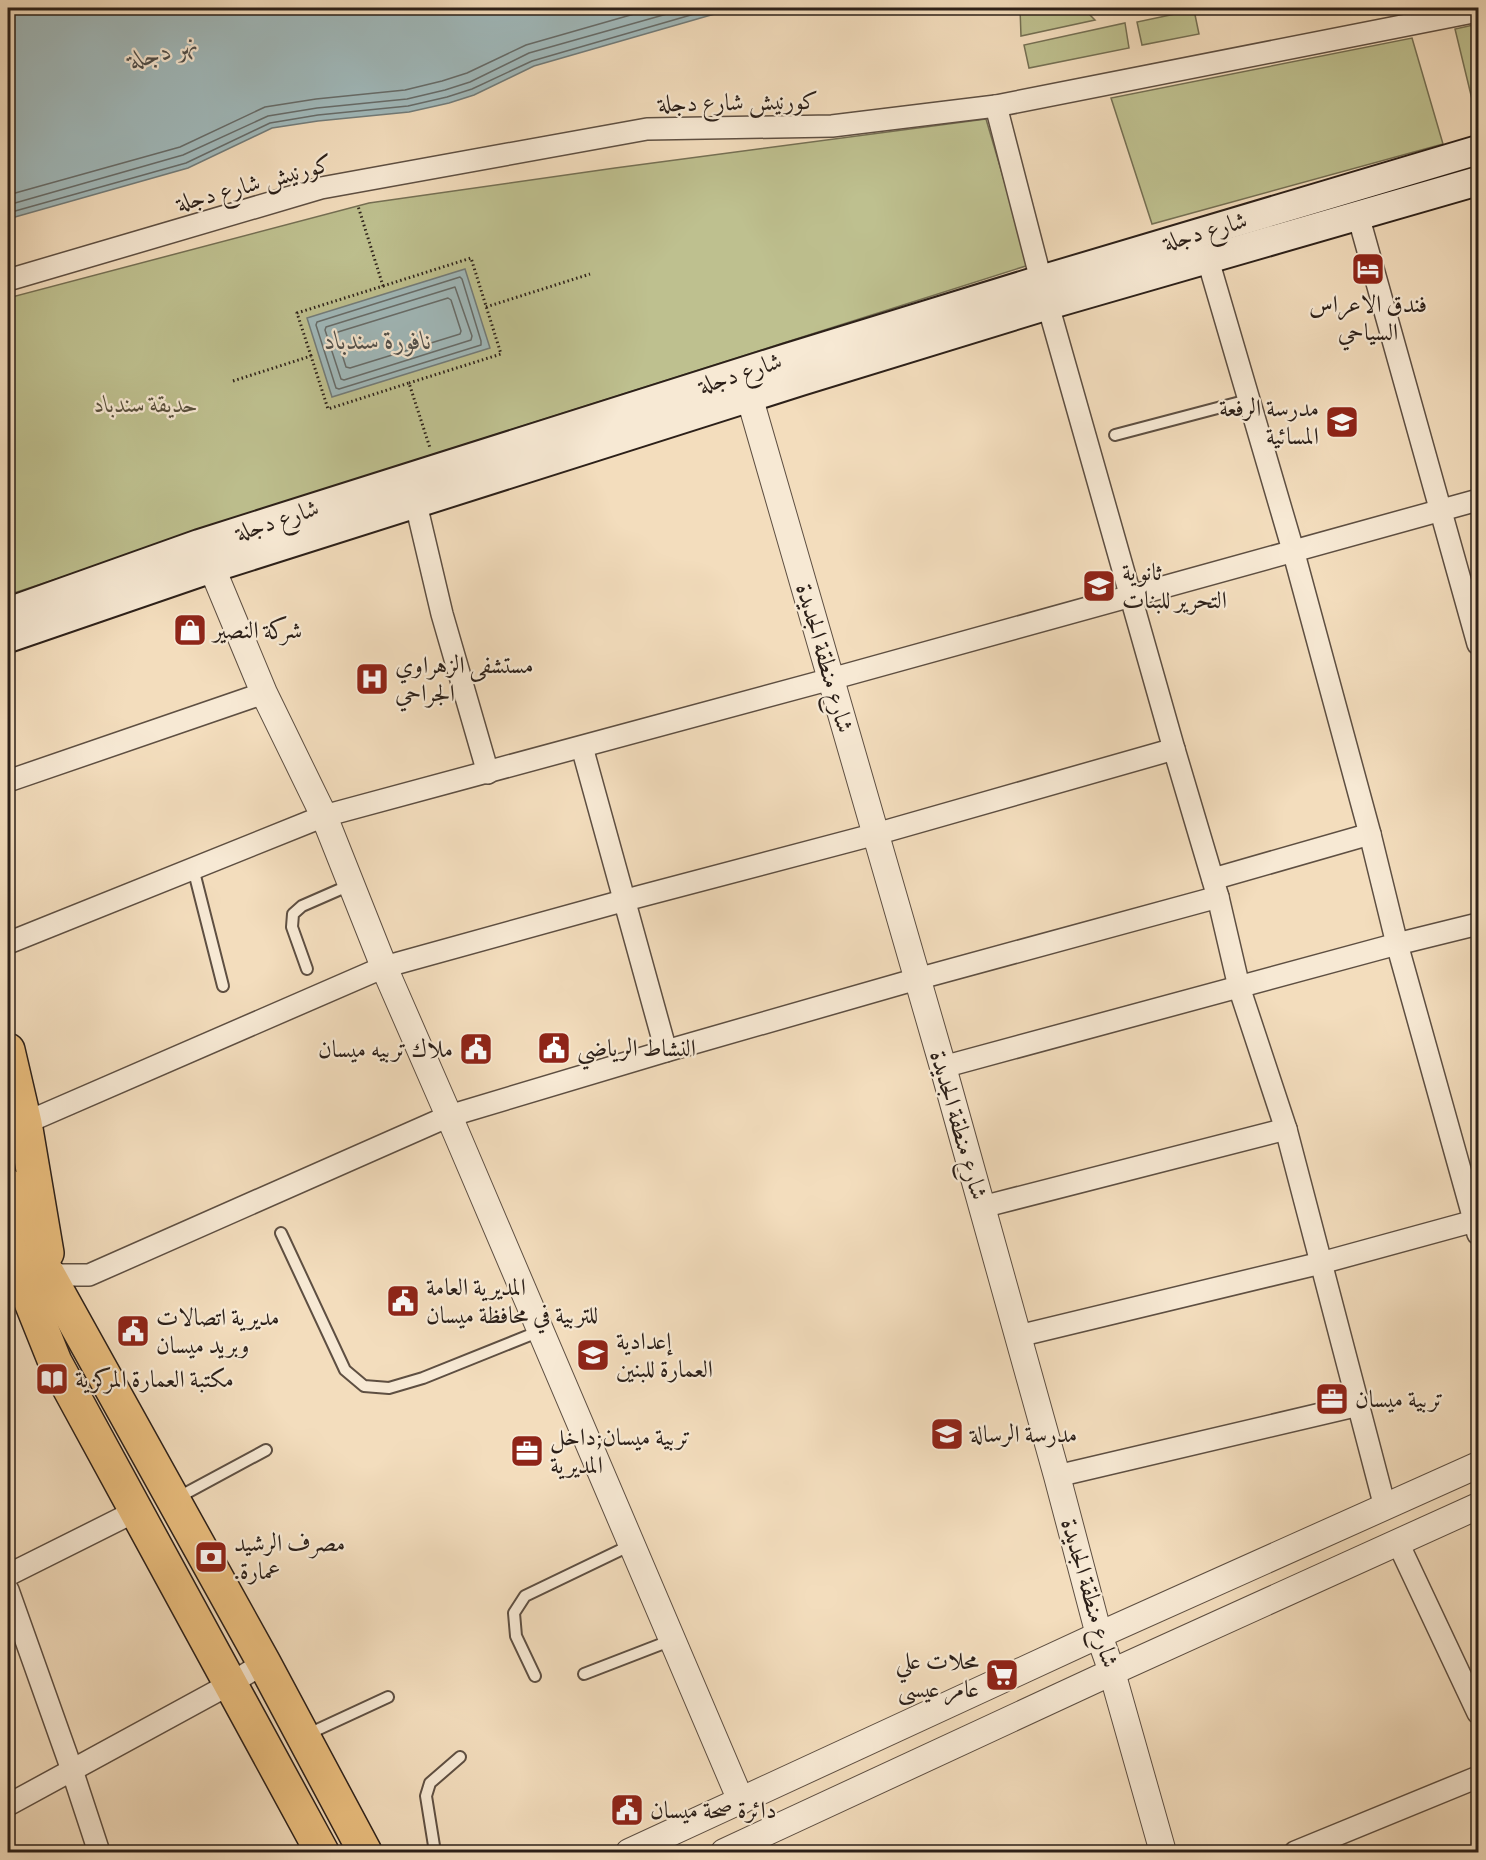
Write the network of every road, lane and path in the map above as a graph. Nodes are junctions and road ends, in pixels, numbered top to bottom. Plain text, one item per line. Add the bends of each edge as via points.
1 (1479, 11) edge
2 (996, 106) junction
3 (1479, 150) edge
4 (1479, 181) edge
5 (358, 206) dead end
6 (1358, 215) junction
7 (1208, 260) junction
8 (590, 273) dead end
9 (8, 280) edge
10 (383, 286) junction
11 (1044, 292) junction
12 (486, 307) junction
13 (311, 356) junction
14 (233, 381) dead end
15 (409, 383) junction
16 (750, 399) junction
17 (1248, 400) junction
18 (1115, 435) dead end
19 (432, 455) dead end
20 (1479, 500) edge
21 (416, 504) junction
22 (1442, 510) junction
23 (1293, 550) junction
24 (206, 556) junction
25 (1131, 596) junction
26 (8, 612) edge
27 (8, 638) edge
28 (1479, 644) edge
29 (831, 679) junction
30 (264, 693) junction
31 (582, 747) junction
32 (1174, 749) junction
33 (488, 773) junction
34 (8, 781) edge
35 (324, 816) junction
36 (876, 834) junction
37 (1370, 834) junction
38 (193, 868) junction
39 (350, 885) junction
40 (1215, 888) junction
41 (626, 900) junction
42 (1479, 924) edge
43 (8, 943) edge
44 (1397, 944) junction
45 (384, 968) junction
46 (307, 969) dead end
47 (917, 979) junction
48 (223, 986) dead end
49 (1239, 987) junction
50 (8, 1050) edge
51 (666, 1051) junction
52 (943, 1067) junction
53 (449, 1116) junction
54 (25, 1123) junction
55 (1286, 1129) junction
56 (8, 1186) edge
57 (982, 1207) junction
58 (1477, 1225) edge
59 (280, 1233) dead end
60 (1321, 1263) junction
61 (18, 1268) edge
62 (540, 1331) junction
63 (1018, 1336) junction
64 (1359, 1405) junction
65 (266, 1450) dead end
66 (1479, 1465) edge
67 (1057, 1476) junction
68 (173, 1499) junction
69 (1479, 1506) edge
70 (1385, 1507) junction
71 (136, 1511) junction
72 (1398, 1543) junction
73 (631, 1545) junction
74 (8, 1575) edge
75 (8, 1590) edge
76 (1100, 1635) junction
77 (672, 1640) junction
78 (264, 1663) junction
79 (1112, 1672) junction
80 (584, 1674) dead end
81 (535, 1676) dead end
82 (231, 1684) junction
83 (388, 1697) dead end
84 (1479, 1713) edge
85 (303, 1737) junction
86 (460, 1757) dead end
87 (72, 1770) junction
88 (1479, 1777) edge
89 (741, 1801) junction
90 (8, 1805) edge
91 (99, 1852) edge
92 (322, 1852) edge
93 (365, 1852) edge
94 (435, 1852) edge
95 (629, 1852) edge
96 (724, 1852) edge
97 (1163, 1852) edge
98 (1295, 1852) edge

1 - 2 street, كورنيش شارع دجلة
2 - 9 street, كورنيش شارع دجلة via 832,126 646,129 321,188
2 - 11 street
3 - 11 main road, شارع دجلة
4 - 6 main road, شارع دجلة
5 - 10 path
6 - 7 main road, شارع دجلة
6 - 22 street
7 - 11 main road, شارع دجلة
7 - 17 street
8 - 12 path
10 - 12 path via 471,258
10 - 13 path via 297,313
11 - 16 main road, شارع دجلة
11 - 24 main road, شارع دجلة
11 - 25 street
12 - 15 path via 501,354
13 - 14 path
13 - 15 path via 328,409
15 - 19 path
16 - 21 main road, شارع دجلة
16 - 29 street, شارع منطقة الجديدة
17 - 18 lane
17 - 23 street
20 - 22 street
21 - 24 main road, شارع دجلة
21 - 33 street via 442,614
22 - 23 street
22 - 28 street
23 - 25 street
23 - 37 street
24 - 26 main road, شارع دجلة
24 - 27 main road, شارع دجلة
24 - 30 street
25 - 29 street
25 - 32 street
29 - 31 street
29 - 36 street, شارع منطقة الجديدة
30 - 34 street
30 - 35 street
31 - 33 street
31 - 41 street
32 - 36 street
32 - 40 street
33 - 35 street
35 - 38 street
35 - 39 street
36 - 41 street
36 - 47 street, شارع منطقة الجديدة
37 - 40 street
37 - 44 street
38 - 43 street
38 - 48 lane
39 - 45 street
39 - 46 lane via 302,906 293,914 292,927
40 - 47 street
40 - 49 street
41 - 45 street
41 - 51 street
42 - 44 street
44 - 49 street
44 - 58 street
45 - 53 street
45 - 54 street
47 - 51 street
47 - 52 street, شارع منطقة الجديدة
49 - 52 street
49 - 55 street
50 - 54 main road
51 - 53 street
52 - 57 street, شارع منطقة الجديدة
53 - 61 street via 89,1275
53 - 62 street
54 - 61 main road via 47,1242
55 - 57 street
55 - 60 street
56 - 61 main road via 22,1223
57 - 63 street, شارع منطقة الجديدة
58 - 60 street
59 - 62 lane via 345,1370 364,1386 389,1388 423,1378
60 - 63 street
60 - 64 street
61 - 68 main road
61 - 71 main road via 55,1362
62 - 73 street
63 - 67 street, شارع منطقة الجديدة
64 - 67 street
64 - 70 street
65 - 68 lane
66 - 70 street
67 - 76 street, شارع منطقة الجديدة
68 - 78 main road
69 - 72 street
70 - 76 street
71 - 74 street
71 - 82 main road
72 - 79 street
72 - 84 street
73 - 77 street
73 - 81 lane via 525,1596 514,1613 516,1636
75 - 87 street
76 - 79 street, شارع منطقة الجديدة
76 - 89 street
77 - 80 lane
77 - 89 street
78 - 82 street
78 - 85 main road
79 - 96 street
79 - 97 street, شارع منطقة الجديدة
82 - 87 street
82 - 92 main road
83 - 85 lane
85 - 93 main road
86 - 94 lane via 430,1783 426,1796
87 - 90 street
87 - 91 street
88 - 98 street
89 - 95 street

